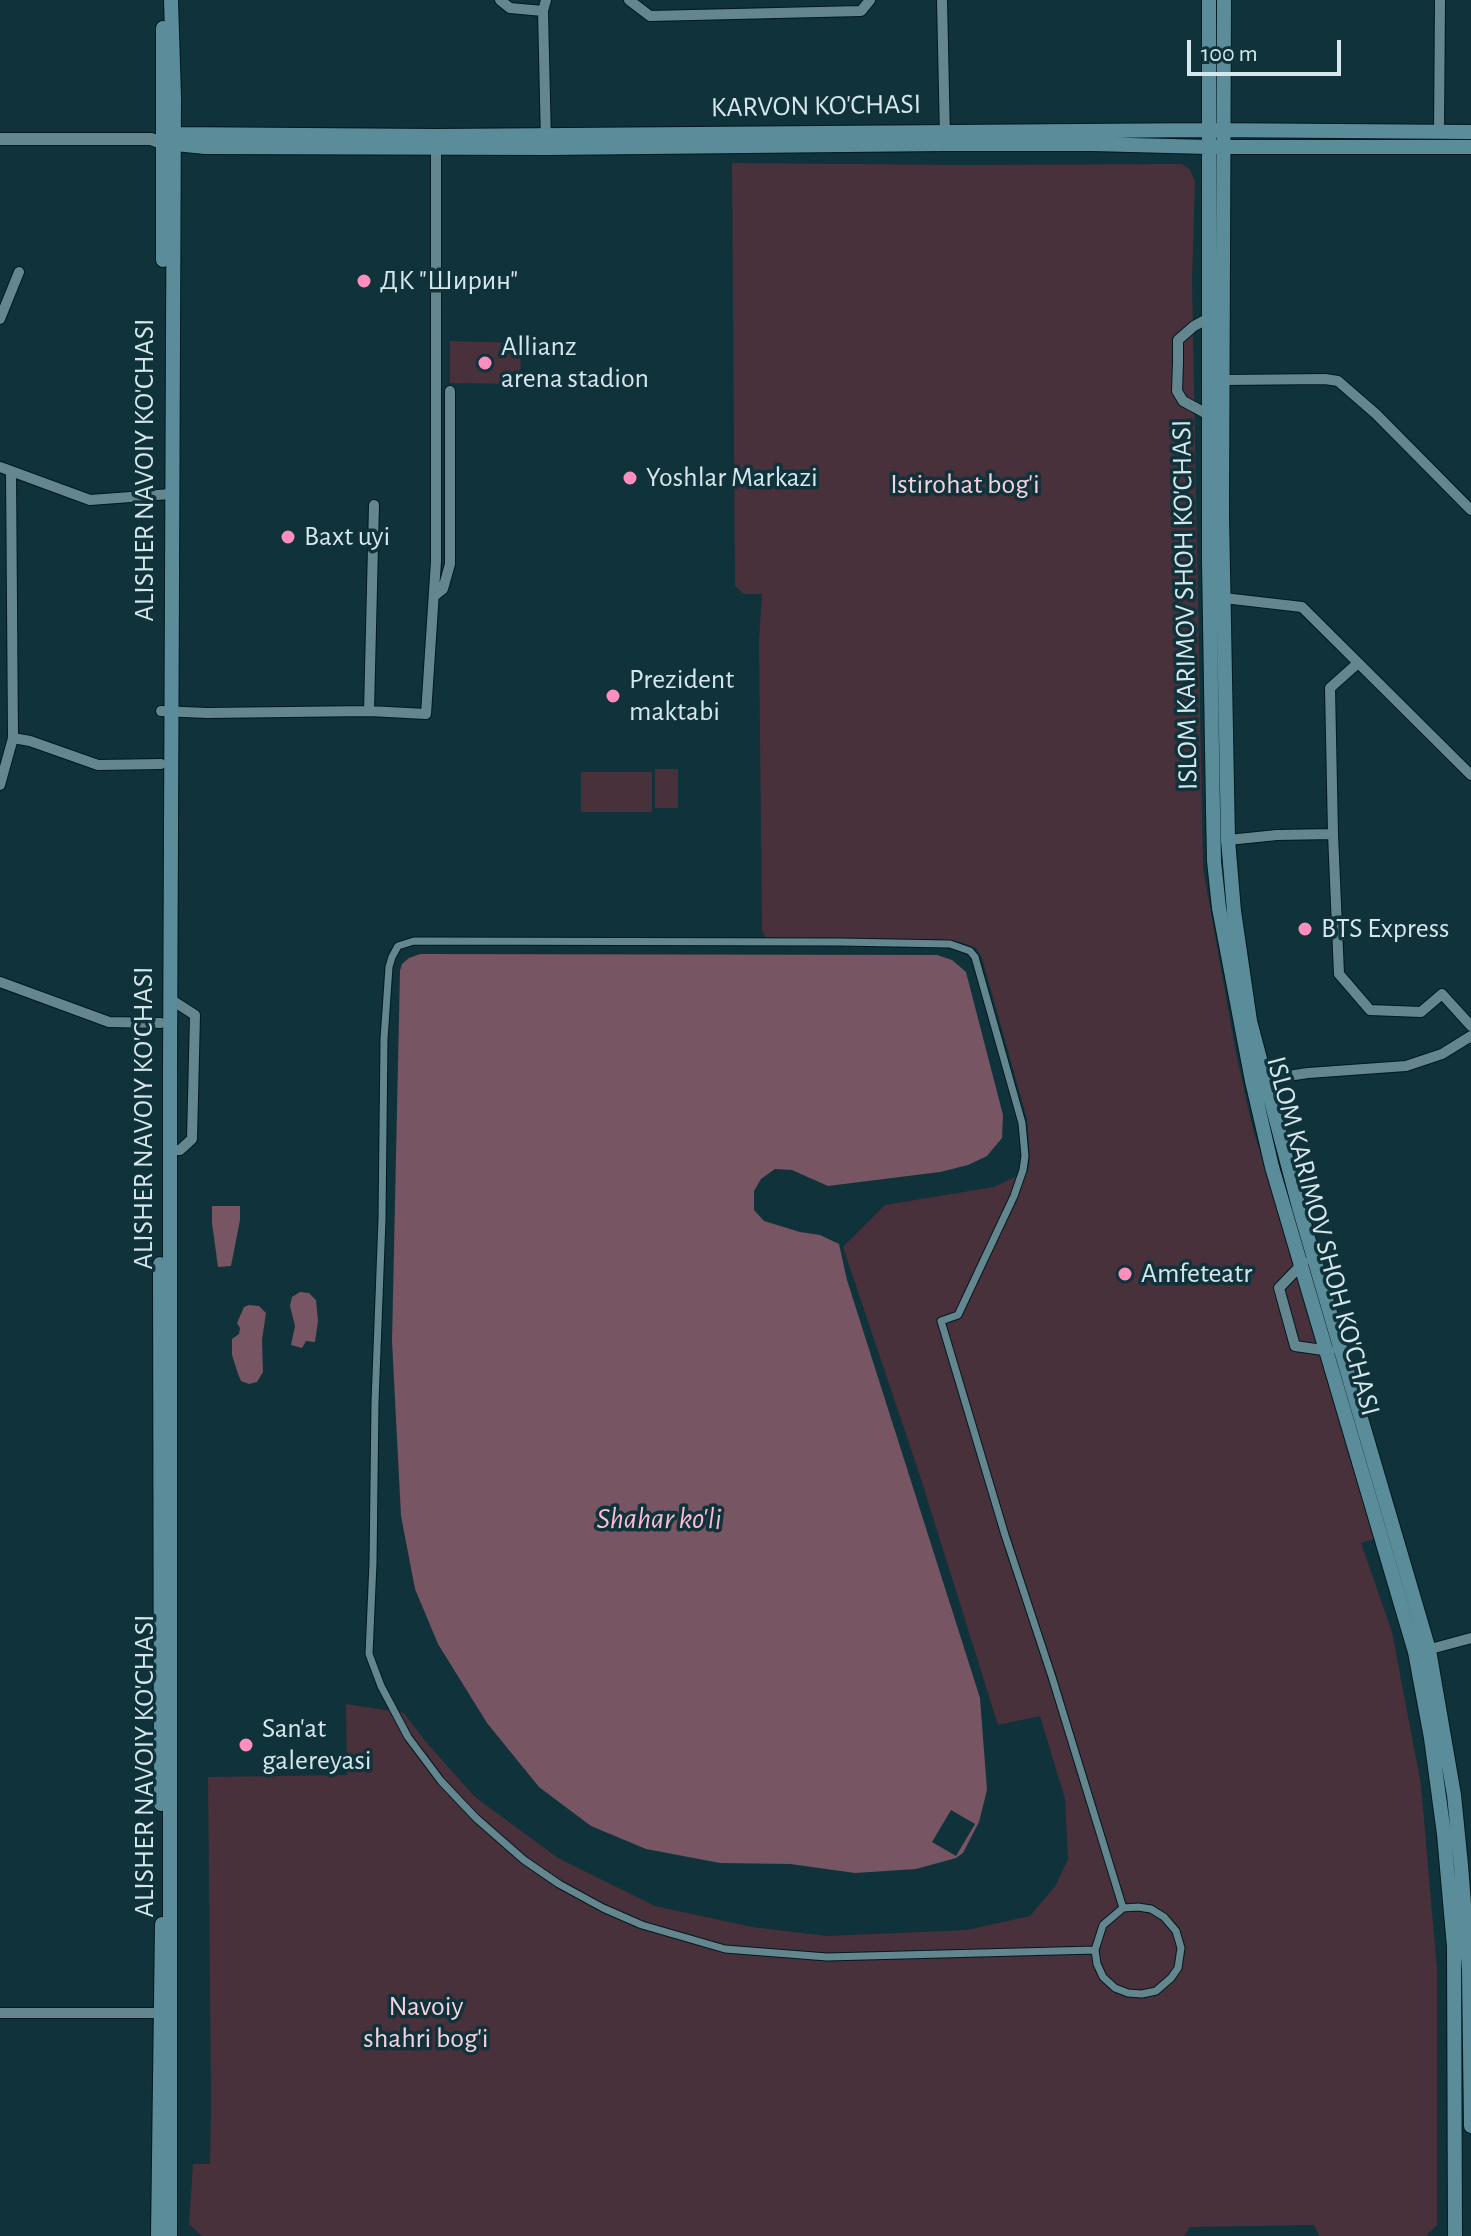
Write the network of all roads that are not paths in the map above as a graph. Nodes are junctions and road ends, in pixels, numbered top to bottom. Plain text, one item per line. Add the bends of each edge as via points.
1 (163, 0) edge
2 (171, 0) edge
3 (500, 0) edge
4 (629, 0) edge
5 (870, 0) edge
6 (942, 0) edge
7 (1209, 0) edge
8 (1224, 0) edge
9 (1440, 0) edge
10 (545, 5) edge
11 (1208, 130) junction
12 (1225, 130) junction
13 (1439, 132) junction
14 (1471, 132) edge
15 (945, 137) junction
16 (0, 139) edge
17 (164, 139) junction
18 (546, 141) junction
19 (436, 142) junction
20 (1208, 147) junction
21 (1225, 147) junction
22 (1471, 147) edge
23 (19, 272) dead end
24 (1224, 311) junction
25 (1209, 318) junction
26 (0, 319) edge
27 (1224, 380) junction
28 (450, 391) dead end
29 (1209, 415) junction
30 (6, 469) edge
31 (167, 494) junction
32 (374, 505) dead end
33 (1471, 510) edge
34 (0, 573) edge
35 (12, 576) junction
36 (434, 596) junction
37 (1224, 598) junction
38 (1358, 663) junction
39 (166, 711) junction
40 (369, 711) junction
41 (13, 738) junction
42 (161, 764) junction
43 (1471, 775) edge
44 (0, 785) edge
45 (1333, 834) junction
46 (1228, 840) junction
47 (0, 982) edge
48 (165, 1012) junction
49 (1471, 1026) edge
50 (1471, 1036) edge
51 (1259, 1080) junction
52 (170, 1150) junction
53 (165, 1210) junction
54 (1307, 1259) junction
55 (1325, 1350) junction
56 (1340, 1352) junction
57 (1471, 1638) edge
58 (1422, 1651) junction
59 (1460, 1865) edge
60 (1123, 1908) junction
61 (1095, 1950) junction
62 (0, 2013) edge
63 (166, 2014) junction
64 (1471, 2126) edge
65 (164, 2234) edge
66 (1455, 2236) edge

1 - 17 main road, ALISHER NAVOIY KO'CHASI
2 - 17 main road, ALISHER NAVOIY KO'CHASI
3 - 10 street via 510,8
4 - 5 street via 650,16 861,11
6 - 15 street
7 - 11 main road, ISLOM KARIMOV SHOH KO'CHASI
8 - 12 main road, ISLOM KARIMOV SHOH KO'CHASI
9 - 13 street
10 - 18 street
11 - 12 main road, KARVON KO'CHASI
11 - 15 main road, KARVON KO'CHASI
11 - 20 main road, ISLOM KARIMOV SHOH KO'CHASI
12 - 13 main road, KARVON KO'CHASI
12 - 21 main road, ISLOM KARIMOV SHOH KO'CHASI
13 - 14 main road, KARVON KO'CHASI
15 - 18 main road, KARVON KO'CHASI
15 - 20 main road
16 - 17 street
17 - 19 main road, KARVON KO'CHASI
17 - 31 main road, ALISHER NAVOIY KO'CHASI
18 - 19 main road, KARVON KO'CHASI
19 - 36 street
20 - 21 main road
20 - 25 main road, ISLOM KARIMOV SHOH KO'CHASI
21 - 22 main road
21 - 24 main road, ISLOM KARIMOV SHOH KO'CHASI
23 - 26 street
24 - 25 street
24 - 27 main road, ISLOM KARIMOV SHOH KO'CHASI
25 - 29 main road, ISLOM KARIMOV SHOH KO'CHASI
25 - 29 street via 1178,340 1177,391 1183,401
27 - 33 street via 1338,381
27 - 37 main road, ISLOM KARIMOV SHOH KO'CHASI
28 - 36 street via 450,564 443,589
29 - 51 main road, ISLOM KARIMOV SHOH KO'CHASI via 1214,861 1228,965
30 - 31 street via 90,500
30 - 35 street
31 - 39 main road, ALISHER NAVOIY KO'CHASI
32 - 40 street
34 - 35 street
35 - 41 street
36 - 40 street via 426,714
37 - 38 street via 1302,607
37 - 46 main road, ISLOM KARIMOV SHOH KO'CHASI
38 - 43 street
38 - 45 street via 1330,688
39 - 40 street
39 - 42 main road, ALISHER NAVOIY KO'CHASI
39 - 48 main road, ALISHER NAVOIY KO'CHASI
41 - 42 street via 98,765
41 - 44 street
42 - 48 main road, ALISHER NAVOIY KO'CHASI
45 - 46 street
45 - 49 street via 1339,974 1370,1010 1421,1012 1442,994
46 - 51 main road, ISLOM KARIMOV SHOH KO'CHASI
47 - 48 street via 109,1022
48 - 52 main road, ALISHER NAVOIY KO'CHASI
48 - 52 street via 195,1015 192,1139 180,1150
48 - 53 main road, ALISHER NAVOIY KO'CHASI
50 - 51 street via 1442,1054 1406,1066
51 - 54 main road, ISLOM KARIMOV SHOH KO'CHASI
52 - 53 main road, ALISHER NAVOIY KO'CHASI
53 - 63 main road, ALISHER NAVOIY KO'CHASI
54 - 55 main road, ISLOM KARIMOV SHOH KO'CHASI
54 - 55 street via 1279,1288 1295,1346
54 - 56 main road, ISLOM KARIMOV SHOH KO'CHASI
55 - 56 street
55 - 58 main road, ISLOM KARIMOV SHOH KO'CHASI
56 - 58 main road, ISLOM KARIMOV SHOH KO'CHASI
57 - 58 street
58 - 59 main road, ISLOM KARIMOV SHOH KO'CHASI via 1454,1795
59 - 64 main road, ISLOM KARIMOV SHOH KO'CHASI via 1469,1970
59 - 66 main road, ISLOM KARIMOV SHOH KO'CHASI
60 - 61 street via 1103,1925
60 - 61 street via 1151,1909 1164,1917 1181,1948 1178,1968 1156,1991 1128,1993 1103,1977
60 - 61 street via 941,1321 958,1315 1014,1196 1025,1156 1022,1123 975,957 950,944 856,942 414,941 398,946 389,967 384,1039 369,1654 408,1737 441,1781 524,1860 570,1890 642,1925 725,1949 827,1957
62 - 63 street
63 - 65 main road, ALISHER NAVOIY KO'CHASI

